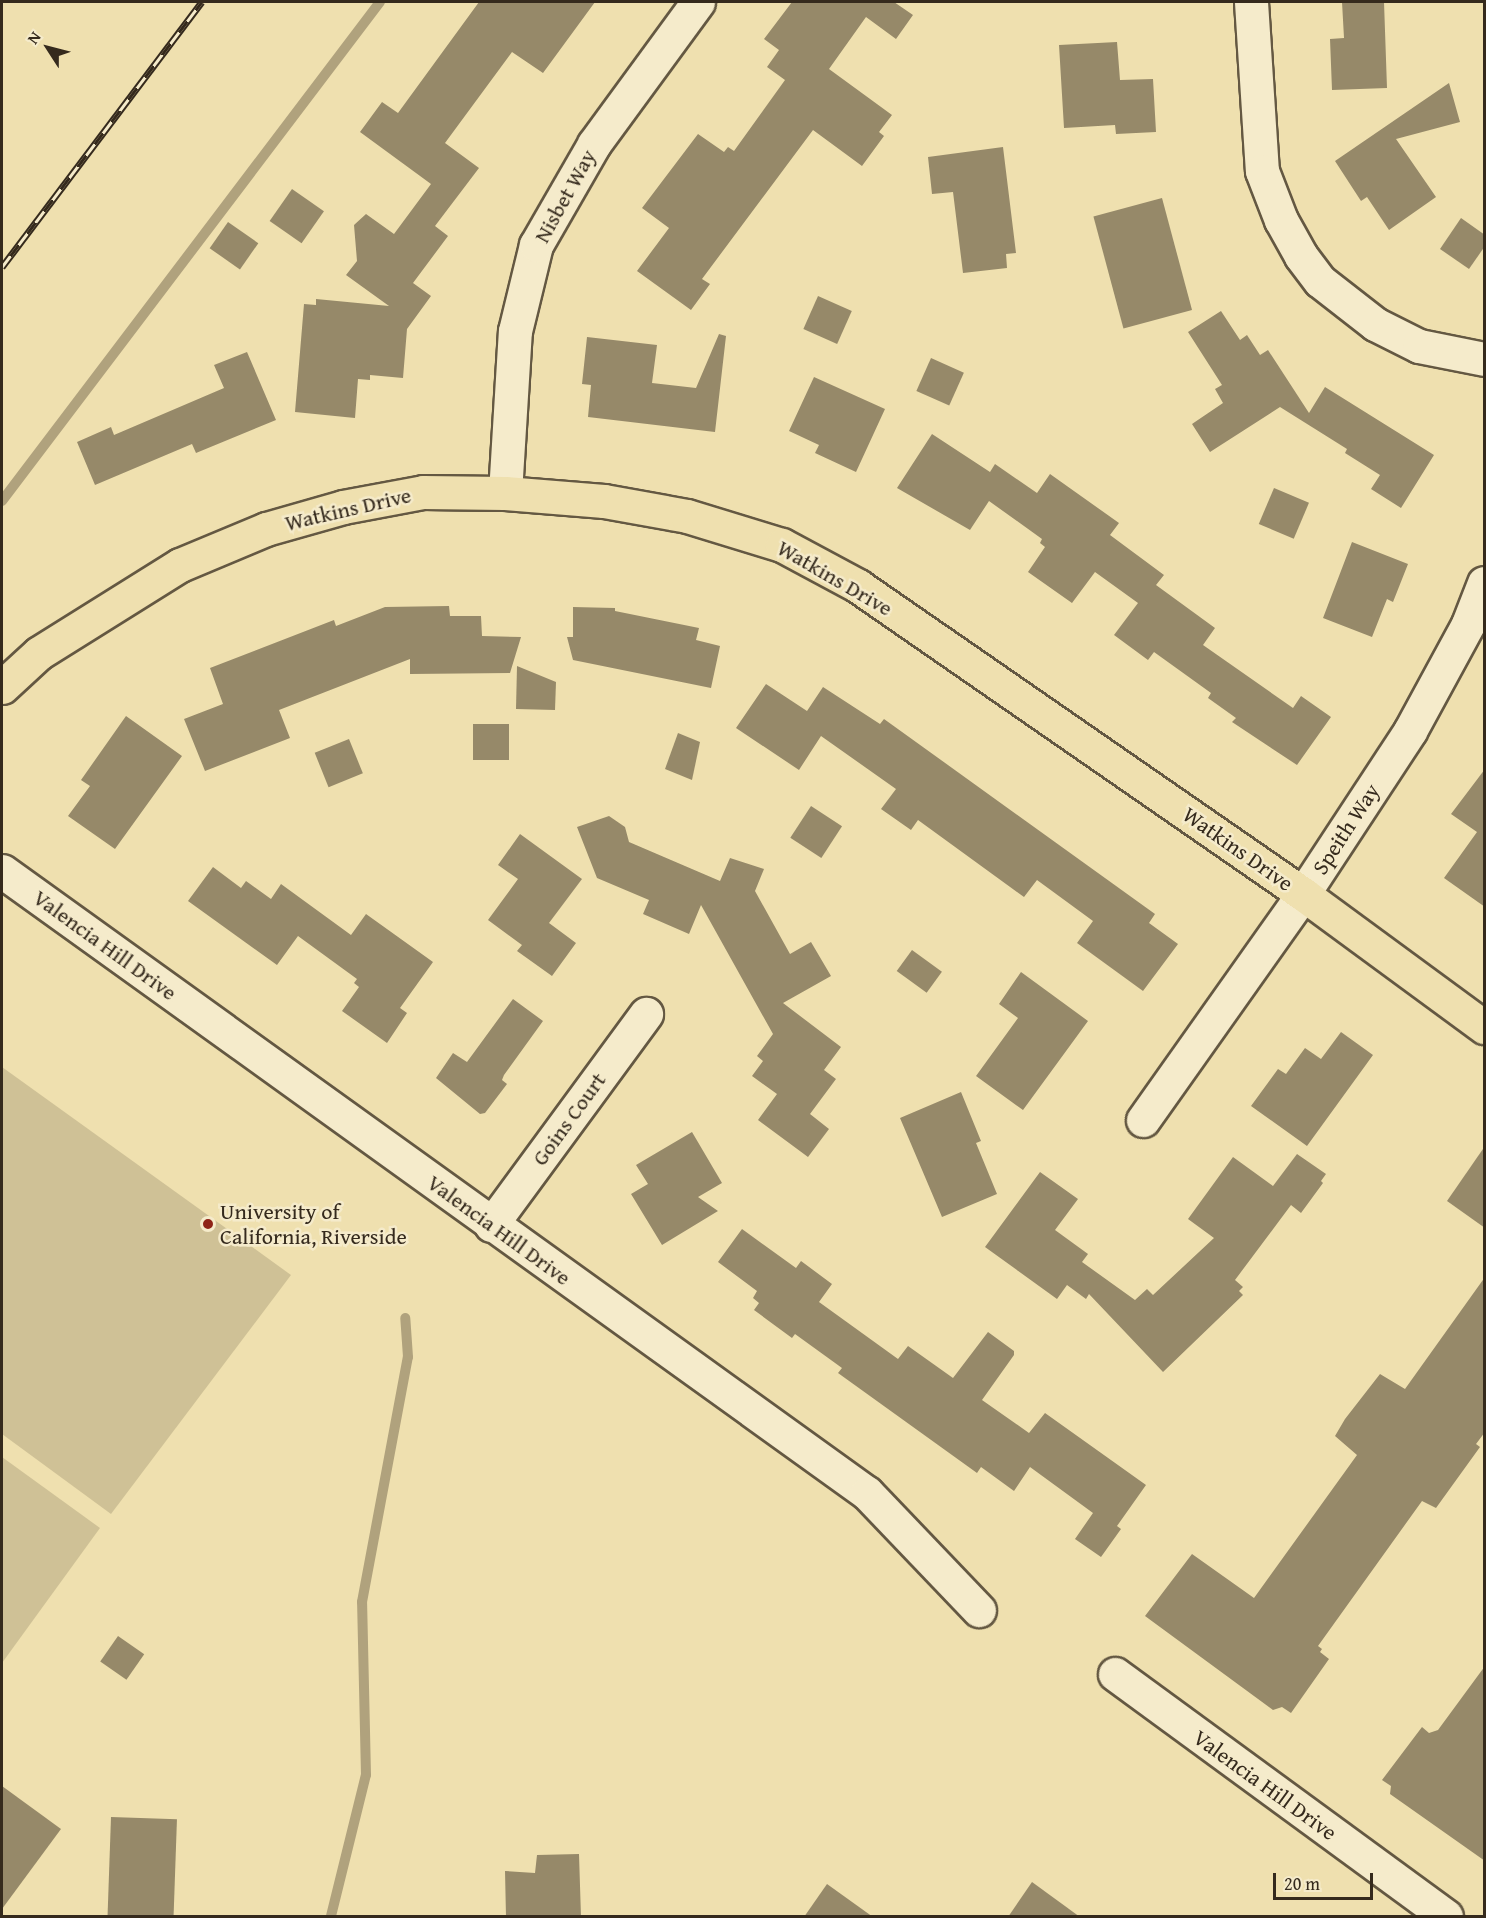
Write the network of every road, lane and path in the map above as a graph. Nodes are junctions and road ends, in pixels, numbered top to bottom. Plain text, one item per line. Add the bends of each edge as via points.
1 (698, 2) edge
2 (1251, 2) edge
3 (1485, 359) edge
4 (505, 493) junction
5 (1485, 583) edge
6 (2, 687) edge
7 (2, 871) edge
8 (1304, 894) junction
9 (646, 1014) dead end
10 (1485, 1027) edge
11 (1143, 1120) dead end
12 (491, 1225) junction
13 (979, 1610) dead end
14 (1115, 1674) dead end
15 (1446, 1917) edge

1 - 4 street, Nisbet Way via 594,144 565,188 536,245 515,331
2 - 3 street via 1262,171 1281,220 1301,256 1320,281 1375,324 1419,346
4 - 6 main road, Watkins Drive via 423,492 343,507 266,529 180,565 105,608 39,653
4 - 8 main road, Watkins Drive via 603,501 687,516 782,545 858,586
5 - 8 street, Speith Way via 1468,624 1410,731
7 - 12 street, Valencia Hill Drive
8 - 10 main road, Watkins Drive
8 - 11 street, Speith Way
9 - 12 street, Goins Court
12 - 13 street, Valencia Hill Drive via 867,1493
14 - 15 street, Valencia Hill Drive

